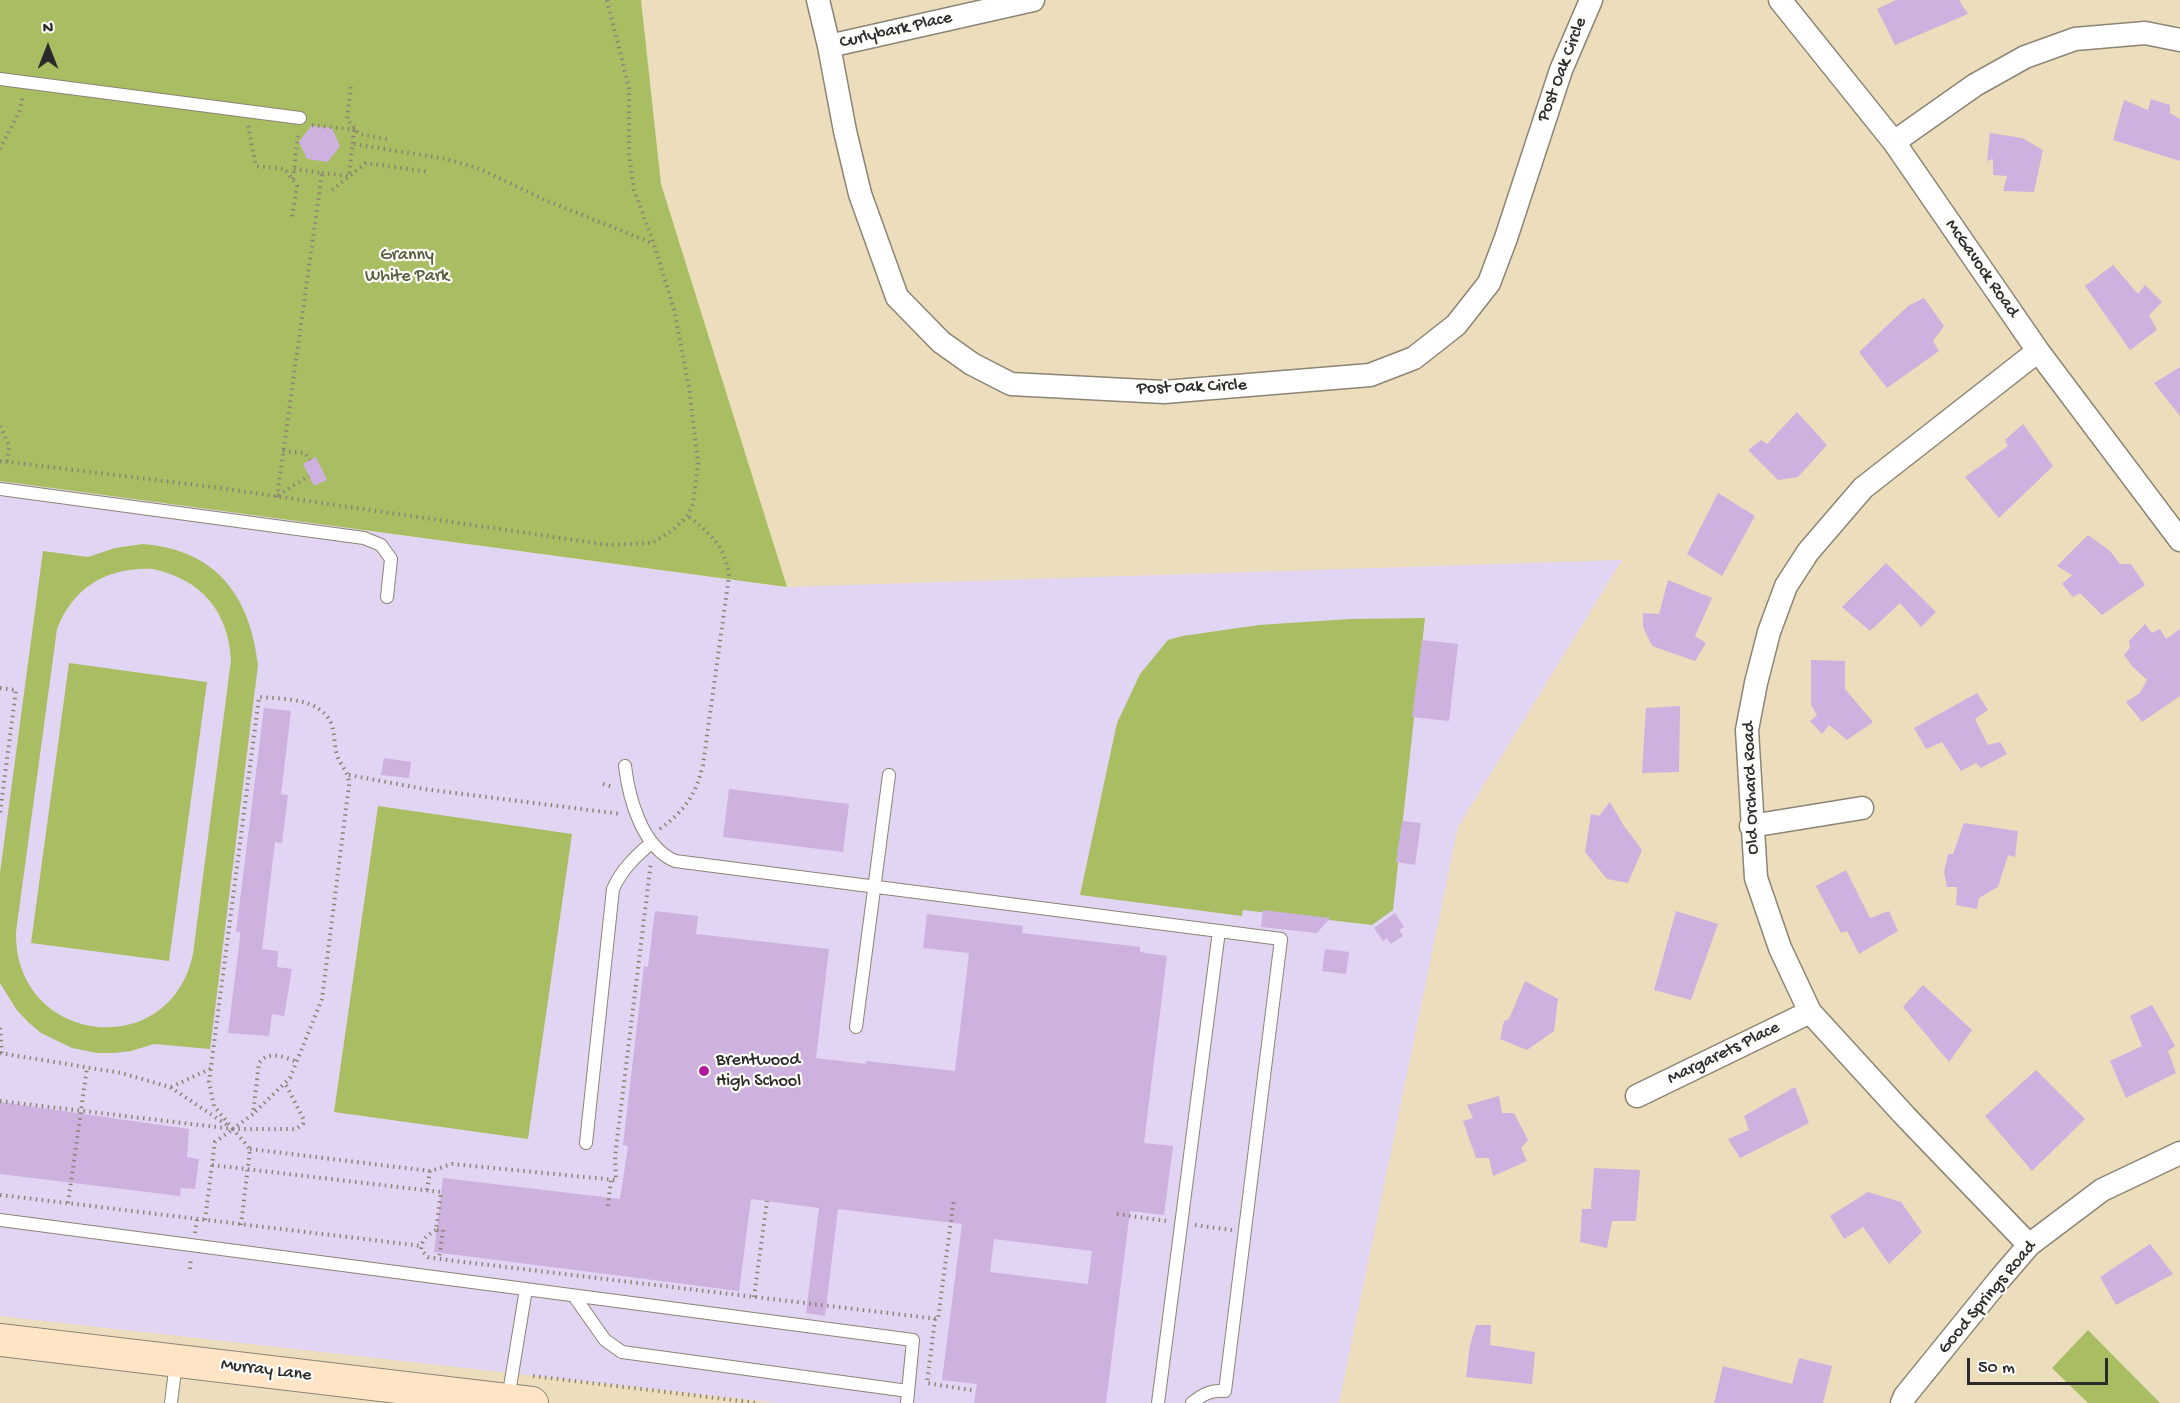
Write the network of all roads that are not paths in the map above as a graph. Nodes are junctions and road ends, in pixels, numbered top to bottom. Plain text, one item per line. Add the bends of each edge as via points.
1 (818, 0) edge
2 (1033, 0) edge
3 (1591, 0) edge
4 (1780, 0) edge
5 (2180, 40) edge
6 (829, 46) junction
7 (0, 79) edge
8 (300, 120) road end
9 (1894, 142) junction
10 (2038, 351) junction
11 (0, 489) edge
12 (2180, 540) edge
13 (387, 597) dead end
14 (625, 766) dead end
15 (889, 775) dead end
16 (1862, 808) dead end
17 (1751, 826) junction
18 (651, 843) junction
19 (874, 887) junction
20 (1220, 931) junction
21 (1810, 1012) junction
22 (856, 1027) dead end
23 (1637, 1096) dead end
24 (586, 1143) dead end
25 (2180, 1153) edge
26 (0, 1220) edge
27 (2029, 1245) junction
28 (526, 1289) junction
29 (574, 1296) junction
30 (0, 1340) edge
31 (176, 1360) junction
32 (907, 1397) edge
33 (520, 1401) edge
34 (171, 1403) edge
35 (1158, 1403) edge
36 (1192, 1403) edge
37 (1902, 1403) edge

1 - 6 street, Post Oak Circle
2 - 6 street, Curlybark Place
3 - 6 street, Post Oak Circle via 1561,70 1489,284 1456,325 1414,358 1370,375 1164,392 1011,384 972,364 936,336 897,297 860,194
4 - 9 street, McGavock Road
5 - 9 street via 2145,33 2075,39 2025,57 1975,85
7 - 8 lane
9 - 10 street, McGavock Road
10 - 12 street, McGavock Road
10 - 17 street, Old Orchard Road via 1863,489 1808,552 1786,586 1769,632 1747,730
11 - 13 lane via 364,538 381,545 391,559
14 - 18 lane via 631,800
15 - 19 lane
16 - 17 street
17 - 21 street, Old Orchard Road via 1756,879 1780,948
18 - 19 lane via 662,854 682,862
18 - 24 lane via 630,861 613,889
19 - 20 lane
19 - 22 lane
20 - 35 lane
20 - 36 lane via 1281,939 1225,1391 1214,1390
21 - 23 street, Margarets Place
21 - 27 street, Old Orchard Road
25 - 27 street, Good Springs Road via 2102,1190
26 - 28 lane
27 - 37 street, Good Springs Road
28 - 29 lane
28 - 33 lane
29 - 32 lane via 605,1340 622,1352
29 - 32 lane via 913,1340
30 - 31 main road, Murray Lane
31 - 33 main road, Murray Lane
31 - 34 lane

